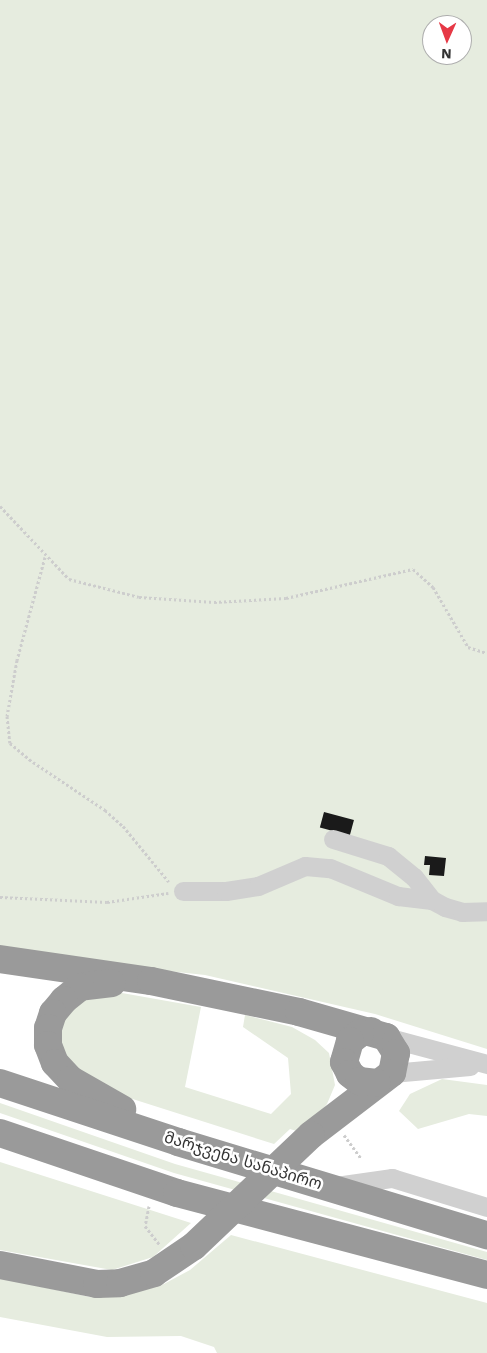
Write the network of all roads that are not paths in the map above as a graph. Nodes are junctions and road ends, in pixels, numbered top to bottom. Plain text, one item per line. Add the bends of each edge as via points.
1 (333, 839) dead end
2 (183, 891) road end
3 (432, 900) junction
4 (487, 911) edge
5 (0, 960) edge
6 (151, 981) junction
7 (299, 1012) junction
8 (379, 1034) junction
9 (345, 1062) junction
10 (487, 1066) edge
11 (384, 1078) junction
12 (0, 1083) edge
13 (4, 1135) edge
14 (311, 1135) junction
15 (178, 1142) junction
16 (328, 1187) junction
17 (487, 1206) edge
18 (487, 1235) edge
19 (0, 1265) edge
20 (487, 1274) edge

1 - 3 street via 388,856 414,877
2 - 3 street via 226,891 258,886 305,866 330,868 398,896
3 - 4 street via 462,912
5 - 6 highway
6 - 7 highway
6 - 15 highway via 80,987 54,1013 48,1028 48,1045 55,1063 71,1080 92,1095 146,1120
7 - 8 highway
7 - 9 highway via 325,1028
8 - 9 highway via 355,1036
8 - 10 street
8 - 11 highway via 396,1053
9 - 11 highway via 359,1081
9 - 14 highway via 342,1095
10 - 11 street via 446,1066
11 - 14 highway
12 - 15 highway, მარჯვენა სანაპირო
13 - 20 highway via 177,1193
14 - 19 highway, bridge via 194,1246 154,1273 120,1283 97,1284
15 - 16 highway, მარჯვენა სანაპირო
16 - 17 street via 392,1178
16 - 18 highway, მარჯვენა სანაპირო

